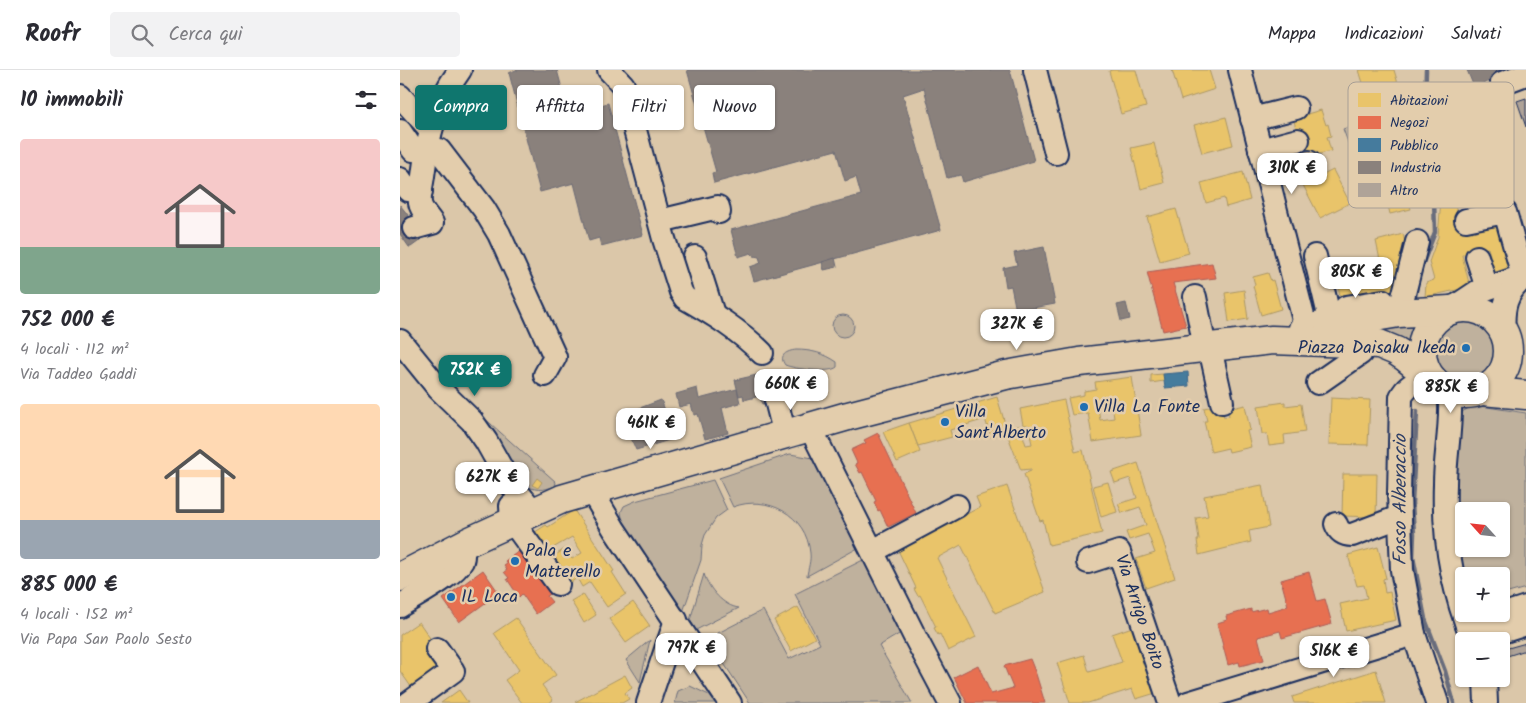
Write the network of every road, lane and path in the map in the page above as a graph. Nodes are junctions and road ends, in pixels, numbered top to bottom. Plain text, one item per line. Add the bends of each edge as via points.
1 (460, 70) edge
2 (610, 70) edge
3 (1035, 70) edge
4 (1240, 70) edge
5 (1526, 74) edge
6 (1505, 82) edge
7 (400, 96) edge
8 (1296, 108) dead end
9 (1252, 119) junction
10 (400, 131) edge
11 (1298, 140) dead end
12 (428, 142) junction
13 (1260, 150) junction
14 (1056, 153) dead end
15 (1309, 162) dead end
16 (1267, 174) junction
17 (400, 179) edge
18 (421, 191) junction
19 (719, 212) dead end
20 (1466, 220) dead end
21 (660, 221) junction
22 (405, 234) edge
23 (1417, 242) dead end
24 (1314, 256) dead end
25 (695, 257) dead end
26 (1477, 257) dead end
27 (1525, 276) edge
28 (1487, 288) junction
29 (1195, 297) dead end
30 (1450, 310) junction
31 (712, 314) junction
32 (1396, 314) junction
33 (1326, 325) junction
34 (1504, 333) junction
35 (1272, 340) junction
36 (400, 341) edge
37 (1365, 343) junction
38 (1217, 347) junction
39 (762, 353) dead end
40 (1526, 361) edge
41 (545, 375) dead end
42 (1318, 384) dead end
43 (1439, 385) junction
44 (1483, 391) junction
45 (1526, 395) edge
46 (776, 400) dead end
47 (1222, 402) dead end
48 (798, 431) junction
49 (591, 490) junction
50 (957, 506) dead end
51 (523, 517) junction
52 (1399, 517) junction
53 (1336, 524) dead end
54 (462, 546) junction
55 (873, 551) junction
56 (1088, 562) dead end
57 (400, 578) edge
58 (558, 584) dead end
59 (400, 606) edge
60 (1526, 607) edge
61 (1526, 624) edge
62 (681, 628) junction
63 (1470, 632) edge
64 (1479, 632) edge
65 (1489, 632) edge
66 (1414, 634) junction
67 (437, 649) dead end
68 (409, 703) edge
69 (648, 703) edge
70 (663, 703) edge
71 (730, 703) edge
72 (950, 703) edge
73 (1170, 703) edge
74 (1188, 703) edge
75 (1437, 703) edge

1 - 12 street via 441,100
2 - 21 street via 623,86
3 - 14 street
4 - 9 street
5 - 6 street
7 - 12 street
8 - 9 street
9 - 13 street
10 - 12 street via 413,150
11 - 13 street
12 - 18 street
12 - 41 street via 439,150 499,234 555,357
13 - 16 street
15 - 16 street
16 - 33 street
17 - 18 street via 408,190
18 - 22 street via 420,204 432,223
19 - 21 street via 718,206
20 - 27 street via 1505,212
21 - 31 street via 680,292
23 - 32 street
24 - 33 street
25 - 31 street
26 - 28 street
27 - 28 street
27 - 34 street via 1506,300
28 - 30 street
29 - 38 street
30 - 32 main road
30 - 34 main road via 1464,308 1484,312
30 - 43 main road via 1433,322 1423,341 1426,369
31 - 39 street via 750,340
32 - 33 main road
33 - 35 main road
34 - 40 main road
34 - 44 main road via 1508,347 1505,368 1497,380
35 - 37 main road
35 - 38 main road
36 - 51 street via 486,441 509,482
37 - 42 street via 1361,353
37 - 43 main road via 1379,344 1396,351
38 - 47 street
38 - 48 main road via 1079,362 1006,375
43 - 44 main road via 1450,392 1464,394
43 - 52 street via 1418,382 1401,397
43 - 63 street via 1450,403 1444,485 1452,574
44 - 45 main road
46 - 48 street
48 - 49 main road
48 - 55 street
49 - 51 main road
49 - 62 street
50 - 55 street
51 - 54 main road
51 - 58 street
52 - 53 street via 1347,535 1340,532
52 - 66 street via 1404,584
54 - 57 main road
54 - 59 street via 464,555 453,572
55 - 72 street
56 - 73 street, Via Arrigo Boito via 1119,552
60 - 64 street
61 - 65 street
62 - 69 street
62 - 70 street via 679,650
62 - 71 street
66 - 74 street
66 - 75 street
67 - 68 street via 453,672

